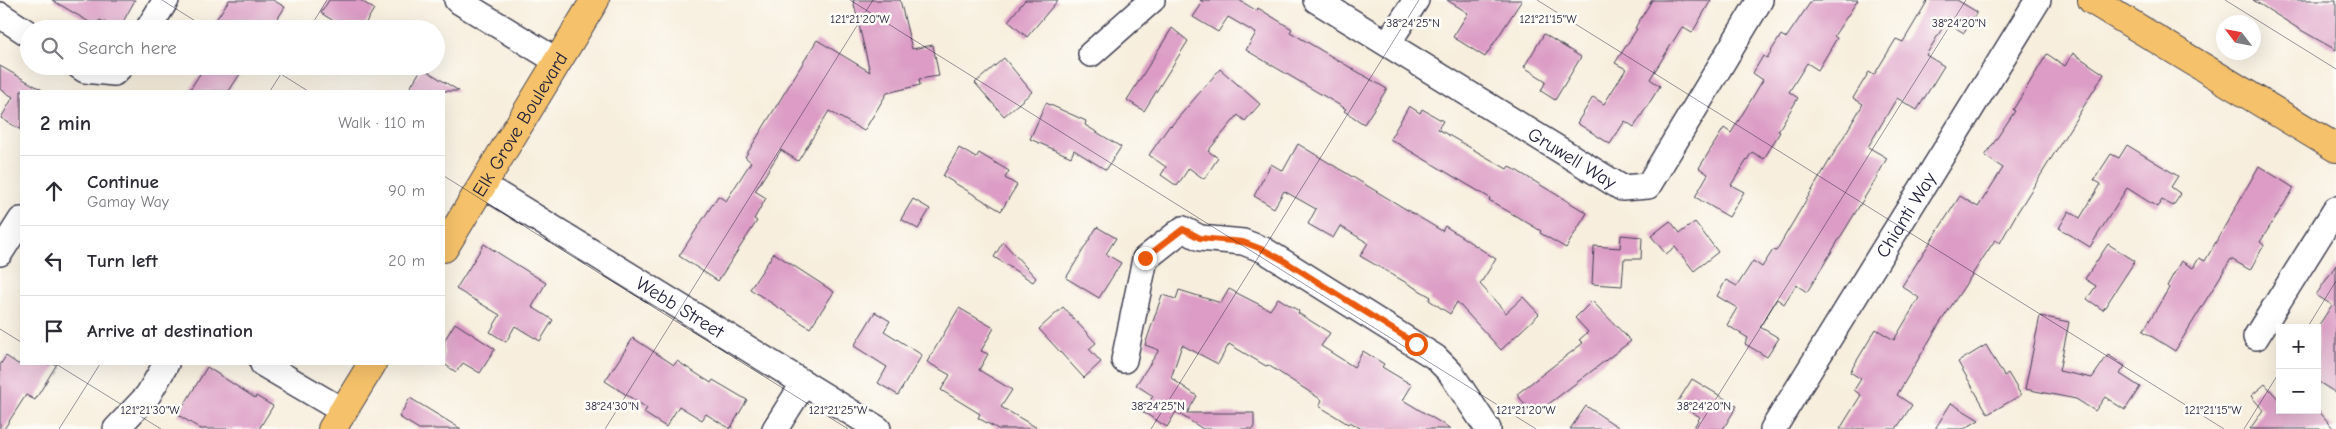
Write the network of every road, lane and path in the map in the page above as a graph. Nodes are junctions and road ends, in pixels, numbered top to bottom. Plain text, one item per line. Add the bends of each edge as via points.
1 (166, 0) edge
2 (458, 0) edge
3 (595, 0) edge
4 (1152, 0) edge
5 (1316, 0) edge
6 (1416, 0) edge
7 (1760, 0) edge
8 (2038, 0) edge
9 (2092, 0) edge
10 (0, 15) edge
11 (154, 20) edge
12 (20, 28) edge
13 (1388, 43) junction
14 (1091, 54) dead end
15 (557, 61) junction
16 (2336, 148) edge
17 (483, 185) junction
18 (2336, 210) edge
19 (20, 222) edge
20 (445, 246) edge
21 (0, 253) edge
22 (2256, 337) dead end
23 (1124, 360) dead end
24 (165, 365) edge
25 (264, 365) edge
26 (371, 365) edge
27 (804, 383) junction
28 (337, 420) edge
29 (116, 429) edge
30 (775, 429) edge
31 (878, 429) edge
32 (1488, 429) edge
33 (1773, 429) edge

1 - 11 street
2 - 15 street
3 - 15 main road, Elk Grove Boulevard
4 - 14 street
5 - 13 street, Gruwell Way
6 - 13 street
7 - 13 street, Gruwell Way via 1648,186 1622,188
8 - 33 street, Chianti Way
9 - 16 main road
10 - 12 street
15 - 17 main road, Elk Grove Boulevard
17 - 20 main road, Elk Grove Boulevard
17 - 27 street, Webb Street
18 - 22 street
19 - 21 street
23 - 32 street via 1145,258 1183,229 1200,238 1236,241 1264,250 1416,344 1450,372
24 - 29 street via 148,395
25 - 28 street
26 - 28 main road
27 - 30 street
27 - 31 street, Webb Street

